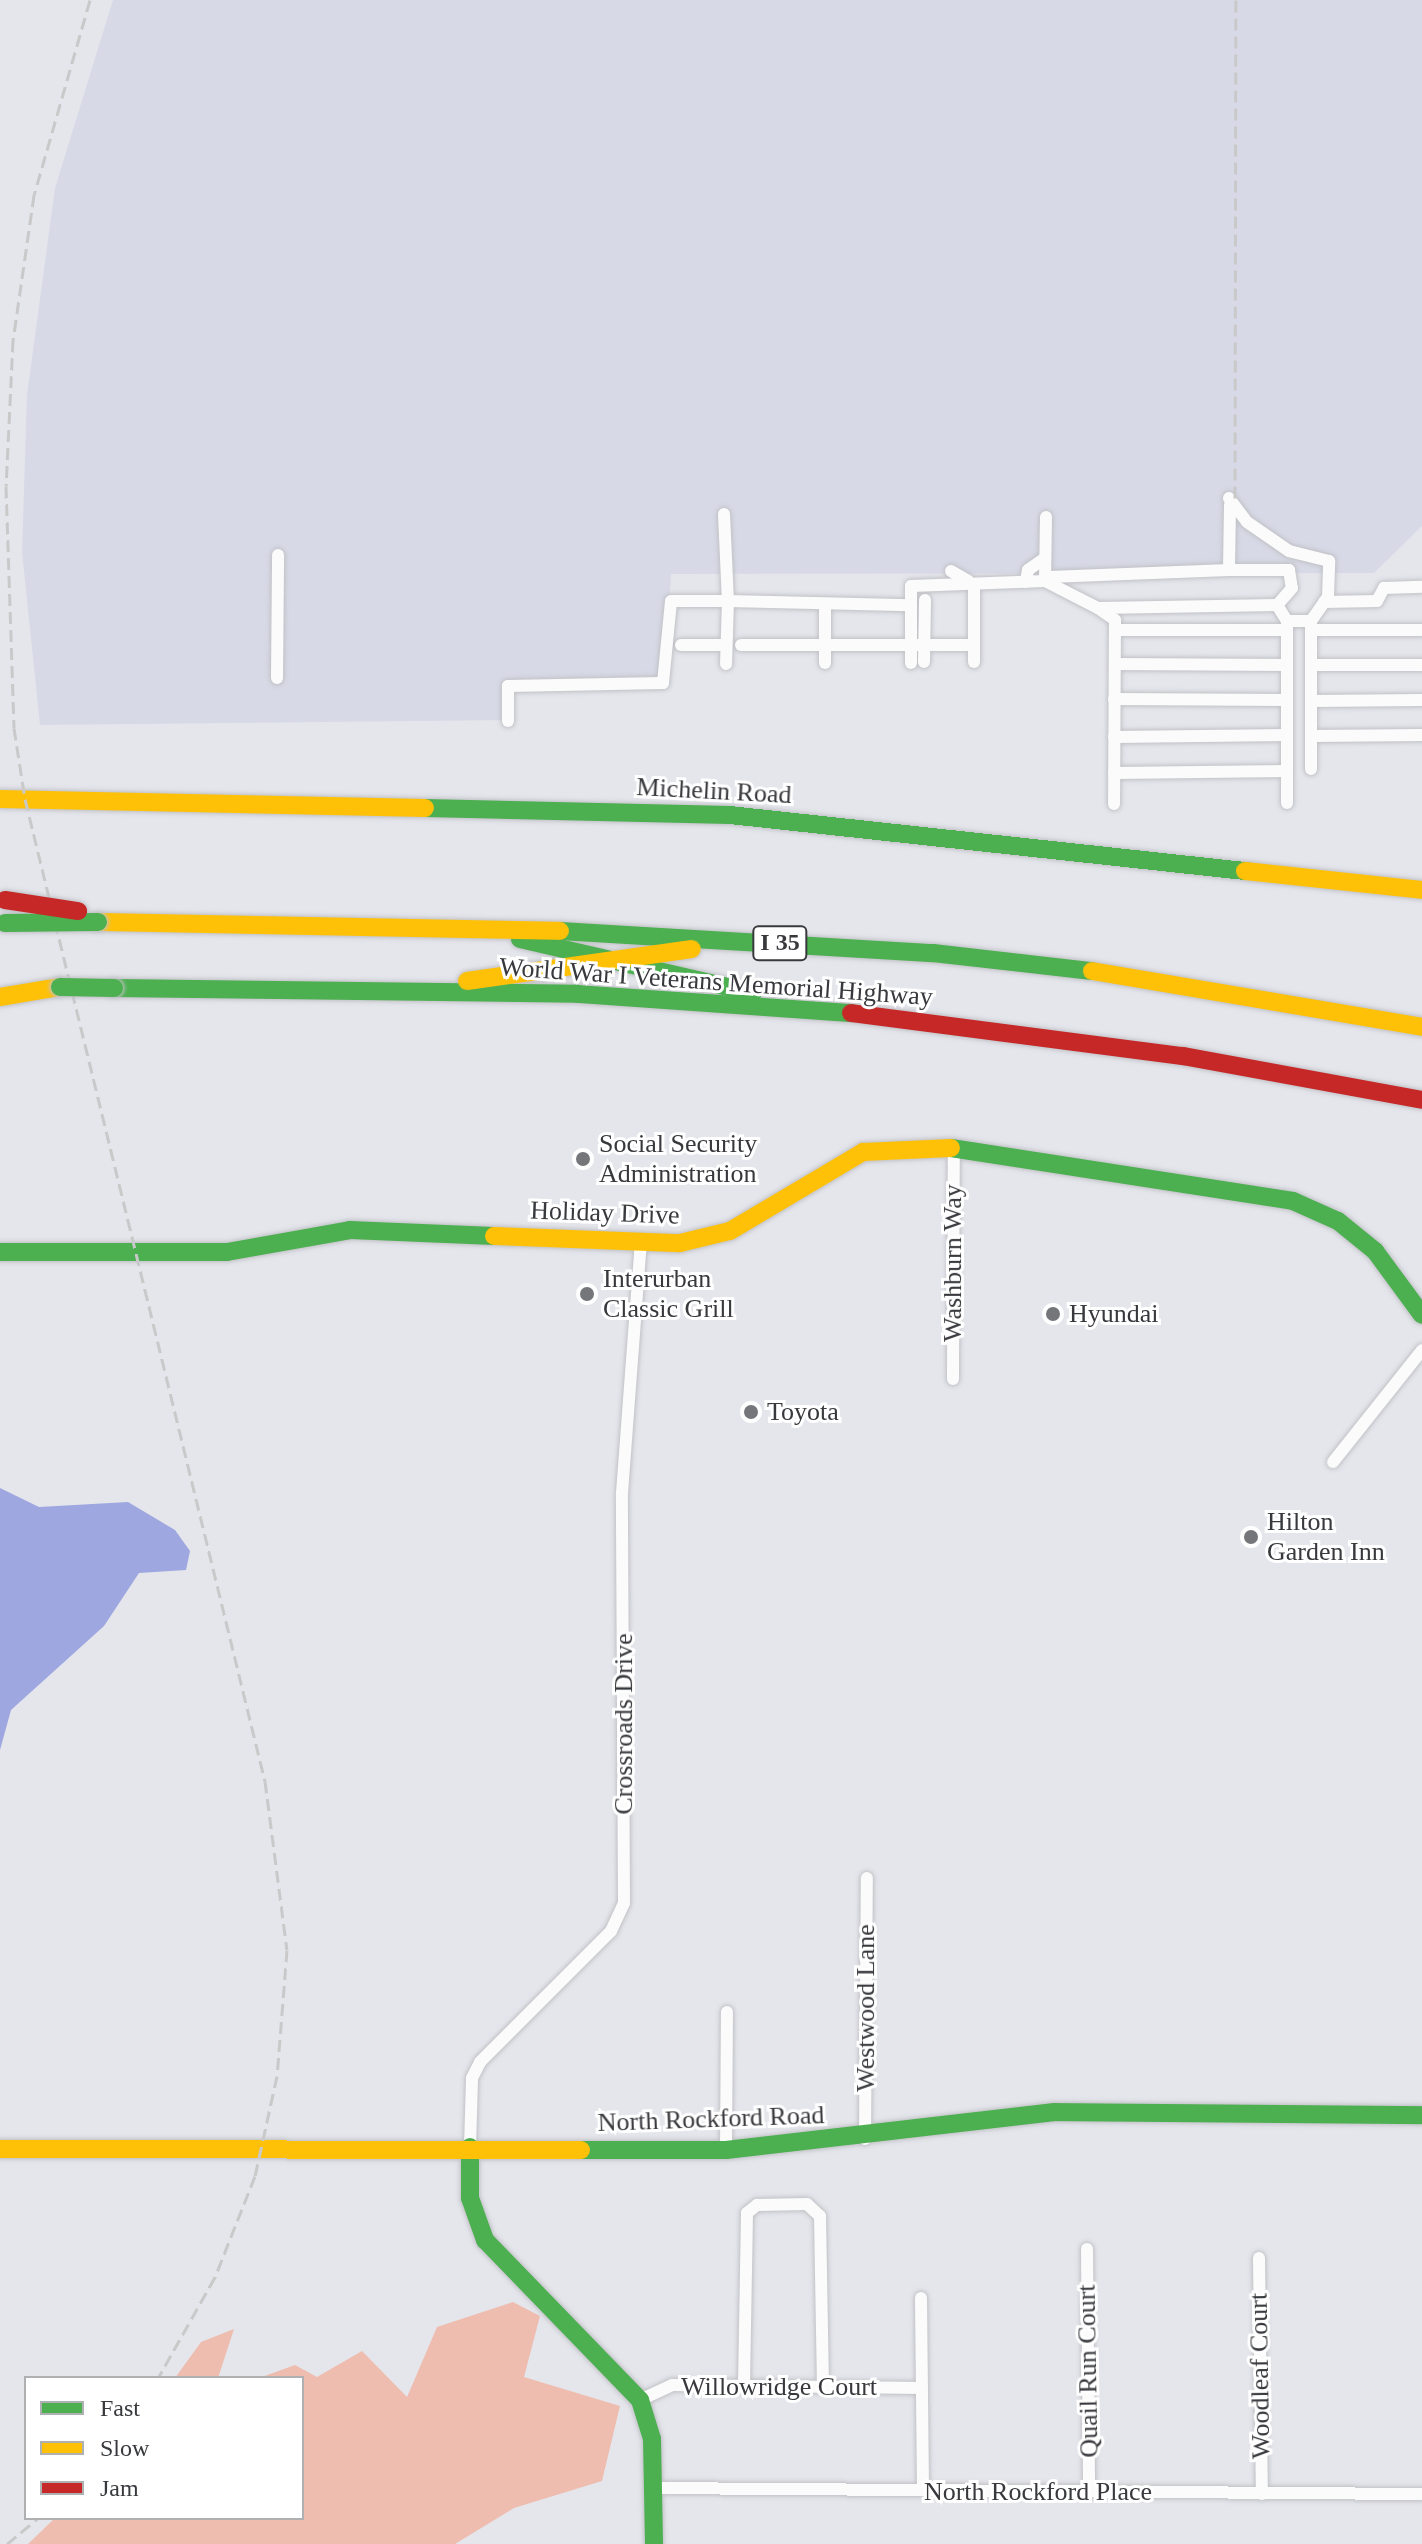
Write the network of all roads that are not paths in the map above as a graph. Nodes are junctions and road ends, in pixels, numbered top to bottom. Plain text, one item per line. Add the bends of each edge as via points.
1 (724, 514) dead end
2 (1046, 517) dead end
3 (1031, 547) dead end
4 (278, 555) dead end
5 (1042, 568) junction
6 (1229, 570) junction
7 (951, 574) junction
8 (1027, 580) junction
9 (974, 584) junction
10 (1422, 587) edge
11 (925, 600) dead end
12 (728, 601) junction
13 (1324, 602) junction
14 (825, 605) junction
15 (911, 605) junction
16 (1277, 605) junction
17 (1098, 608) junction
18 (1287, 625) junction
19 (1311, 626) junction
20 (1115, 630) junction
21 (1422, 630) edge
22 (681, 645) dead end
23 (726, 645) junction
24 (741, 645) dead end
25 (825, 645) junction
26 (918, 645) junction
27 (974, 645) junction
28 (918, 662) dead end
29 (974, 662) dead end
30 (825, 663) dead end
31 (726, 664) dead end
32 (1115, 664) junction
33 (1287, 665) junction
34 (1311, 665) junction
35 (1422, 665) edge
36 (277, 678) dead end
37 (1114, 699) junction
38 (1287, 700) junction
39 (1422, 700) edge
40 (1312, 701) junction
41 (508, 721) dead end
42 (1287, 735) junction
43 (1422, 735) edge
44 (1311, 736) junction
45 (1114, 737) junction
46 (1311, 769) dead end
47 (1287, 771) junction
48 (1114, 773) junction
49 (0, 799) edge
50 (1287, 803) dead end
51 (1114, 804) dead end
52 (1422, 890) edge
53 (3, 900) edge
54 (97, 918) junction
55 (2, 923) edge
56 (443, 924) junction
57 (838, 947) junction
58 (602, 958) junction
59 (0, 988) edge
60 (426, 989) junction
61 (24, 991) junction
62 (0, 997) edge
63 (865, 1014) junction
64 (1422, 1027) edge
65 (1422, 1100) edge
66 (954, 1147) junction
67 (641, 1242) junction
68 (0, 1252) edge
69 (1422, 1315) edge
70 (1422, 1350) edge
71 (953, 1379) dead end
72 (1333, 1462) dead end
73 (867, 1878) dead end
74 (727, 2012) dead end
75 (1422, 2115) edge
76 (865, 2139) junction
77 (470, 2147) junction
78 (0, 2149) edge
79 (726, 2150) junction
80 (1087, 2249) dead end
81 (1259, 2258) dead end
82 (921, 2298) dead end
83 (744, 2385) junction
84 (823, 2386) junction
85 (922, 2388) junction
86 (640, 2400) junction
87 (654, 2488) junction
88 (923, 2490) junction
89 (1089, 2492) junction
90 (1262, 2494) junction
91 (1422, 2494) edge
92 (654, 2544) edge

1 - 12 street
2 - 5 street
3 - 5 street
4 - 36 street
5 - 6 street via 1049,577
5 - 8 street
5 - 17 street
6 - 13 street via 1230,502 1289,551 1329,561
6 - 16 street via 1289,570 1292,588
7 - 8 street via 959,581
7 - 9 street
7 - 15 street via 911,586
8 - 9 street
9 - 27 street
10 - 13 street via 1384,588 1377,601
11 - 26 street
12 - 14 street
12 - 23 street
12 - 41 street via 671,601 663,683 508,686
13 - 19 street
14 - 15 street
14 - 25 street
15 - 26 street
16 - 17 street
16 - 18 street
17 - 20 street via 1115,620
18 - 19 street
18 - 20 street
18 - 33 street
19 - 21 street
19 - 34 street
20 - 32 street
22 - 23 street
23 - 31 street
24 - 25 street
25 - 26 street
25 - 30 street
26 - 27 street
26 - 28 street
27 - 29 street
32 - 33 street
32 - 37 street
33 - 38 street
34 - 35 street
34 - 40 street
37 - 38 street
37 - 45 street
38 - 42 street
39 - 40 street
40 - 44 street
42 - 45 street
42 - 47 street
43 - 44 street
44 - 46 street
45 - 48 street
47 - 48 street
47 - 50 street
48 - 51 street
49 - 52 main road, Michelin Road via 730,815
53 - 54 main road, bridge
54 - 55 main road, World War I Veterans Memorial Highway / I 35, bridge
54 - 56 main road, World War I Veterans Memorial Highway / I 35
56 - 57 main road, World War I Veterans Memorial Highway / I 35
56 - 58 main road
57 - 58 main road
57 - 64 main road, World War I Veterans Memorial Highway / I 35 via 1163,979
58 - 60 main road
58 - 63 main road
59 - 61 main road, World War I Veterans Memorial Highway
60 - 61 main road, World War I Veterans Memorial Highway, bridge
60 - 63 main road, World War I Veterans Memorial Highway
61 - 62 main road
63 - 65 main road, World War I Veterans Memorial Highway via 1183,1056
66 - 67 main road, Holiday Drive via 876,1148 829,1167 730,1231
66 - 69 main road, Holiday Drive via 1293,1201 1338,1221 1375,1251
66 - 71 street, Washburn Way
67 - 68 main road, Holiday Drive via 361,1230 227,1252
67 - 77 street, Crossroads Drive via 622,1493 624,1903 611,1931 480,2062 472,2078
70 - 72 street
73 - 76 street, Westwood Lane
74 - 79 street
75 - 76 main road, North Rockford Road via 1055,2112 946,2121
76 - 79 main road, North Rockford Road
77 - 78 main road, North Rockford Road
77 - 79 main road, North Rockford Road
77 - 86 main road via 470,2198 485,2240
80 - 89 street, Quail Run Court
81 - 90 street, Woodleaf Court
82 - 85 street
83 - 84 street, Willowridge Court
83 - 84 street via 747,2213 757,2205 807,2204 820,2216
83 - 86 street, Willowridge Court via 672,2385
84 - 85 street, Willowridge Court
85 - 88 street
86 - 87 main road via 652,2439
87 - 88 street, North Rockford Place
87 - 92 main road
88 - 89 street, North Rockford Place
89 - 90 street, North Rockford Place
90 - 91 street, North Rockford Place

